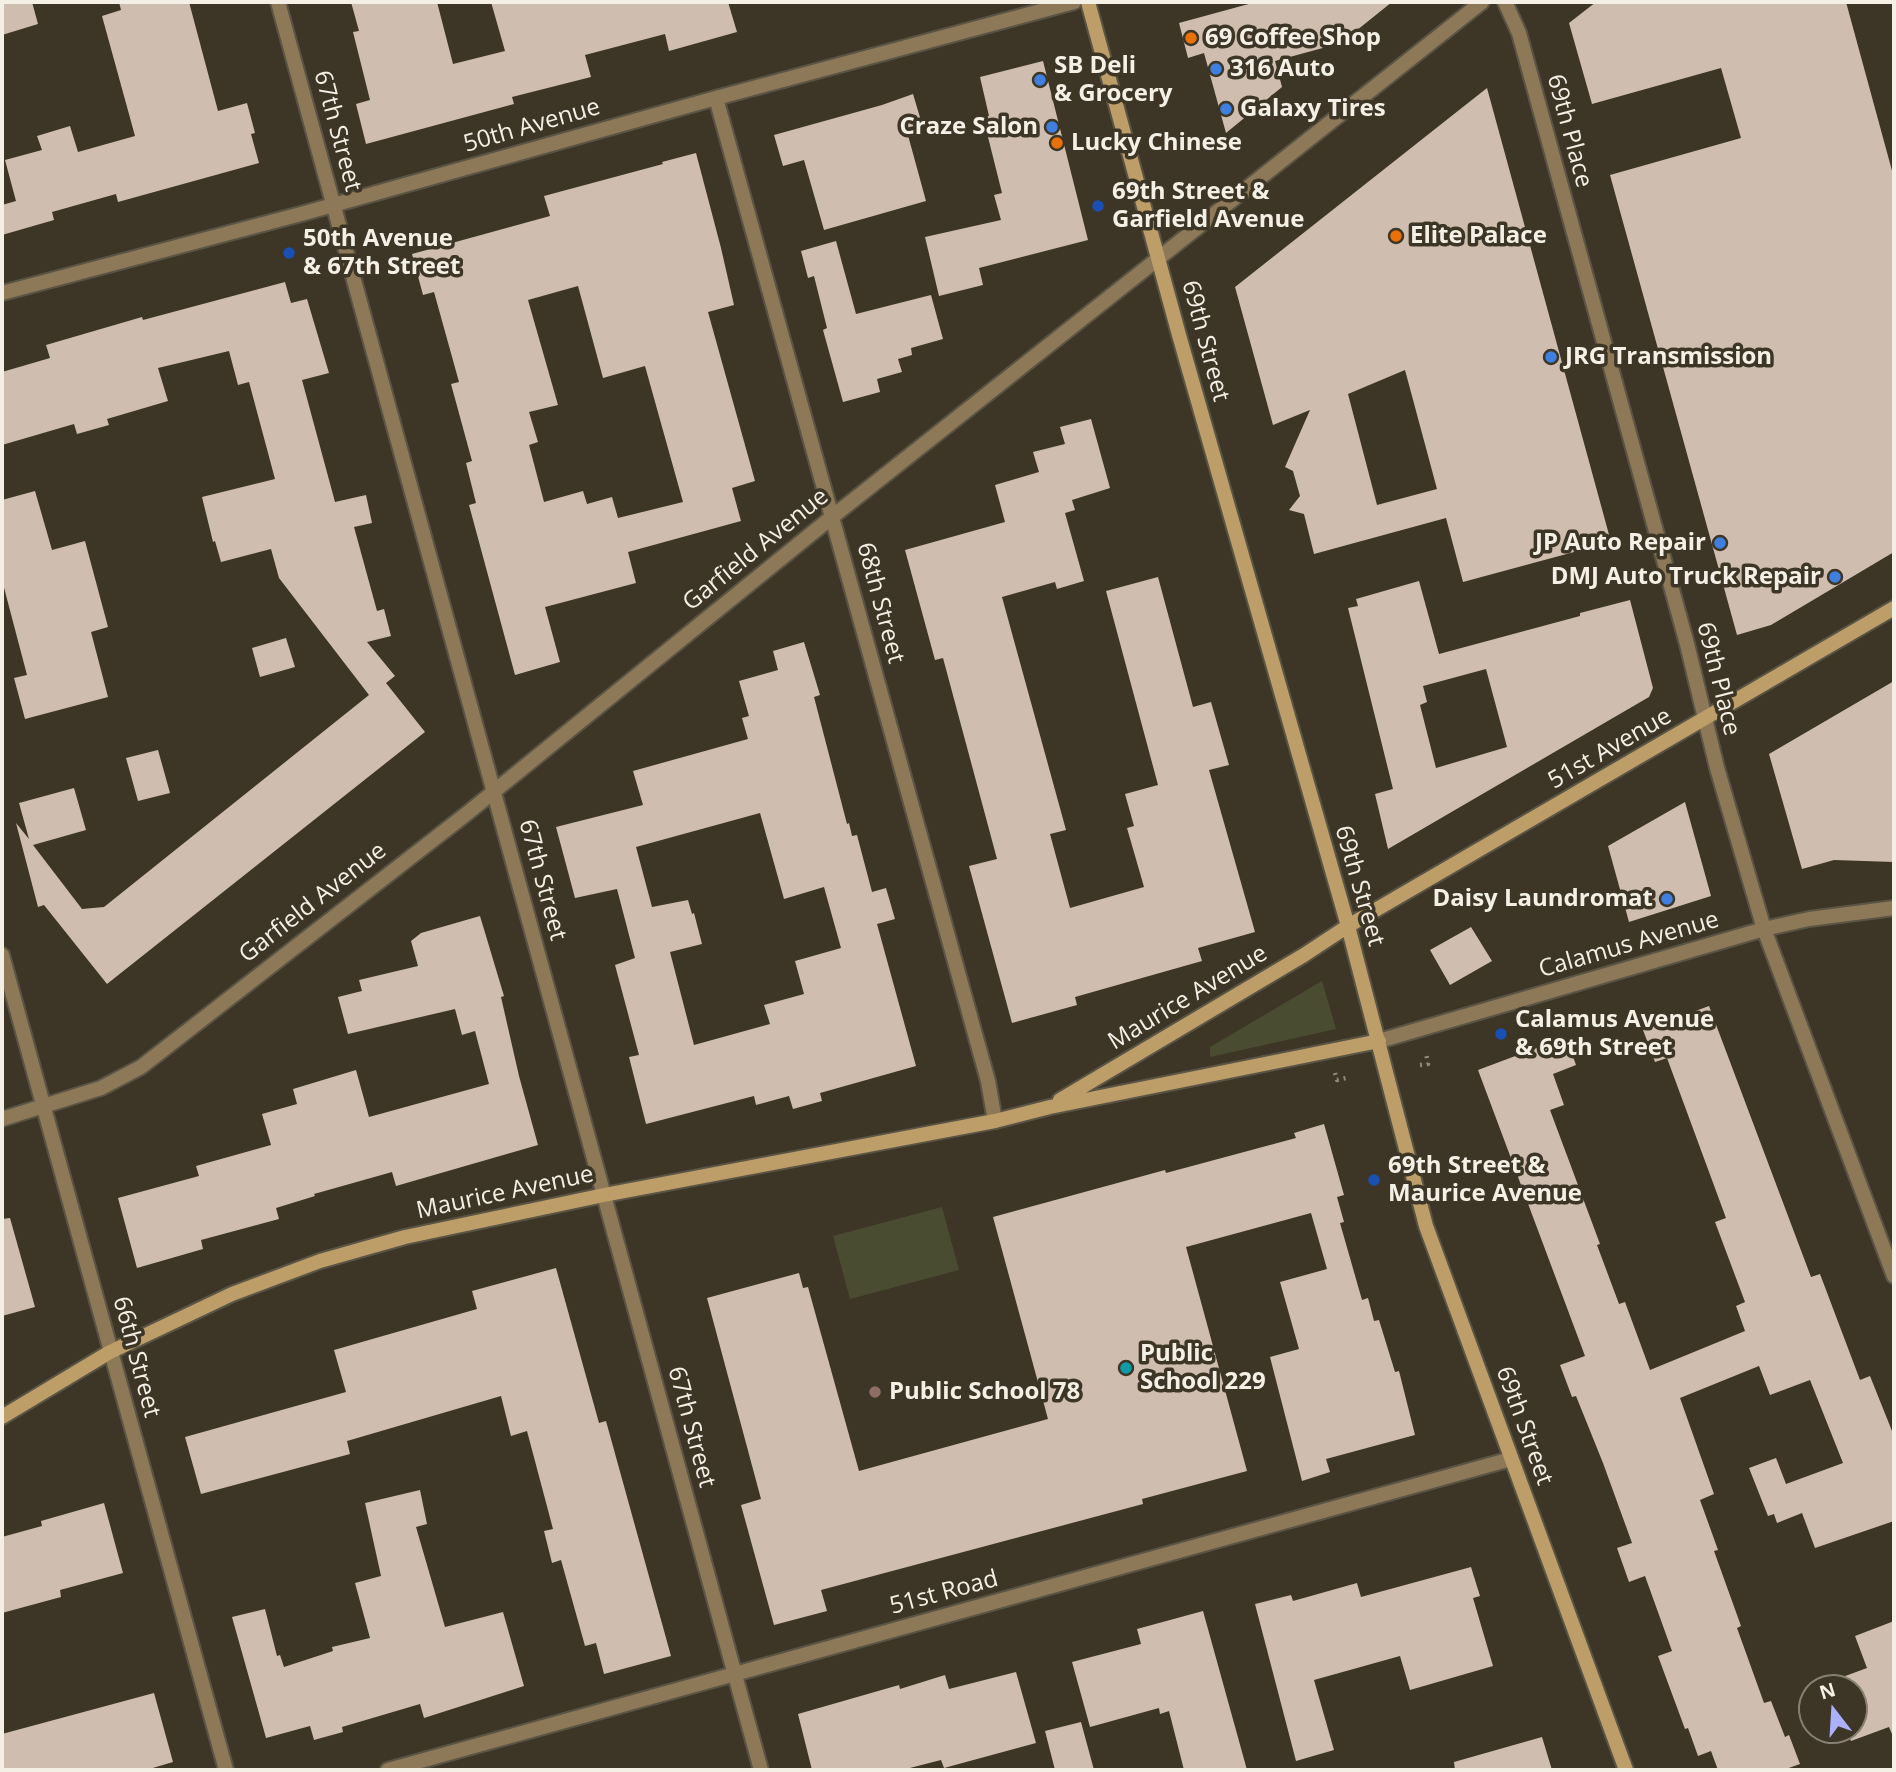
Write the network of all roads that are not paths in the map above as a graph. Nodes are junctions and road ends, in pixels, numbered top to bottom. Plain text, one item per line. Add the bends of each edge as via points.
1 (278, 2) edge
2 (1074, 2) edge
3 (1088, 2) edge
4 (1482, 2) edge
5 (1505, 2) edge
6 (716, 98) junction
7 (334, 205) junction
8 (1159, 259) junction
9 (2, 293) edge
10 (832, 517) junction
11 (1894, 608) edge
12 (1704, 720) junction
13 (494, 791) junction
14 (1894, 908) edge
15 (1348, 926) junction
16 (1765, 929) junction
17 (2, 955) edge
18 (1379, 1041) junction
19 (44, 1107) junction
20 (1050, 1107) junction
21 (2, 1119) edge
22 (995, 1121) junction
23 (604, 1195) junction
24 (1894, 1276) edge
25 (110, 1352) junction
26 (2, 1417) edge
27 (1511, 1459) junction
28 (735, 1674) junction
29 (226, 1770) edge
30 (388, 1770) edge
31 (761, 1770) edge
32 (1626, 1770) edge

1 - 7 street, 67th Street
2 - 6 street, 50th Avenue
3 - 8 street, 69th Street
4 - 8 street, Garfield Avenue
5 - 12 street, 69th Place via 1519,33
6 - 7 street, 50th Avenue
6 - 10 street, 68th Street
7 - 9 street, 50th Avenue
7 - 13 street, 67th Street
8 - 10 street, Garfield Avenue
8 - 15 street, 69th Street
10 - 13 street, Garfield Avenue
10 - 22 street, 68th Street via 988,1081
11 - 12 street, 51st Avenue
12 - 15 street, 51st Avenue
12 - 16 street, 69th Place
13 - 19 street, Garfield Avenue via 141,1067 101,1088
13 - 23 street, 67th Street
14 - 16 street, Calamus Avenue
15 - 18 street, 69th Street
15 - 20 street, Maurice Avenue
16 - 18 street, Calamus Avenue
16 - 24 street, 69th Place
17 - 19 street, 66th Street
18 - 20 street, Maurice Avenue
18 - 27 street, 69th Street via 1426,1226
19 - 21 street
19 - 25 street, 66th Street
20 - 22 street, Maurice Avenue
22 - 23 street, Maurice Avenue
23 - 25 street, Maurice Avenue via 405,1237 320,1261 232,1294
23 - 28 street, 67th Street
25 - 26 street, Maurice Avenue
25 - 29 street, 66th Street
27 - 28 street, 51st Road
27 - 32 street, 69th Street
28 - 30 street, 51st Road
28 - 31 street, 67th Street

